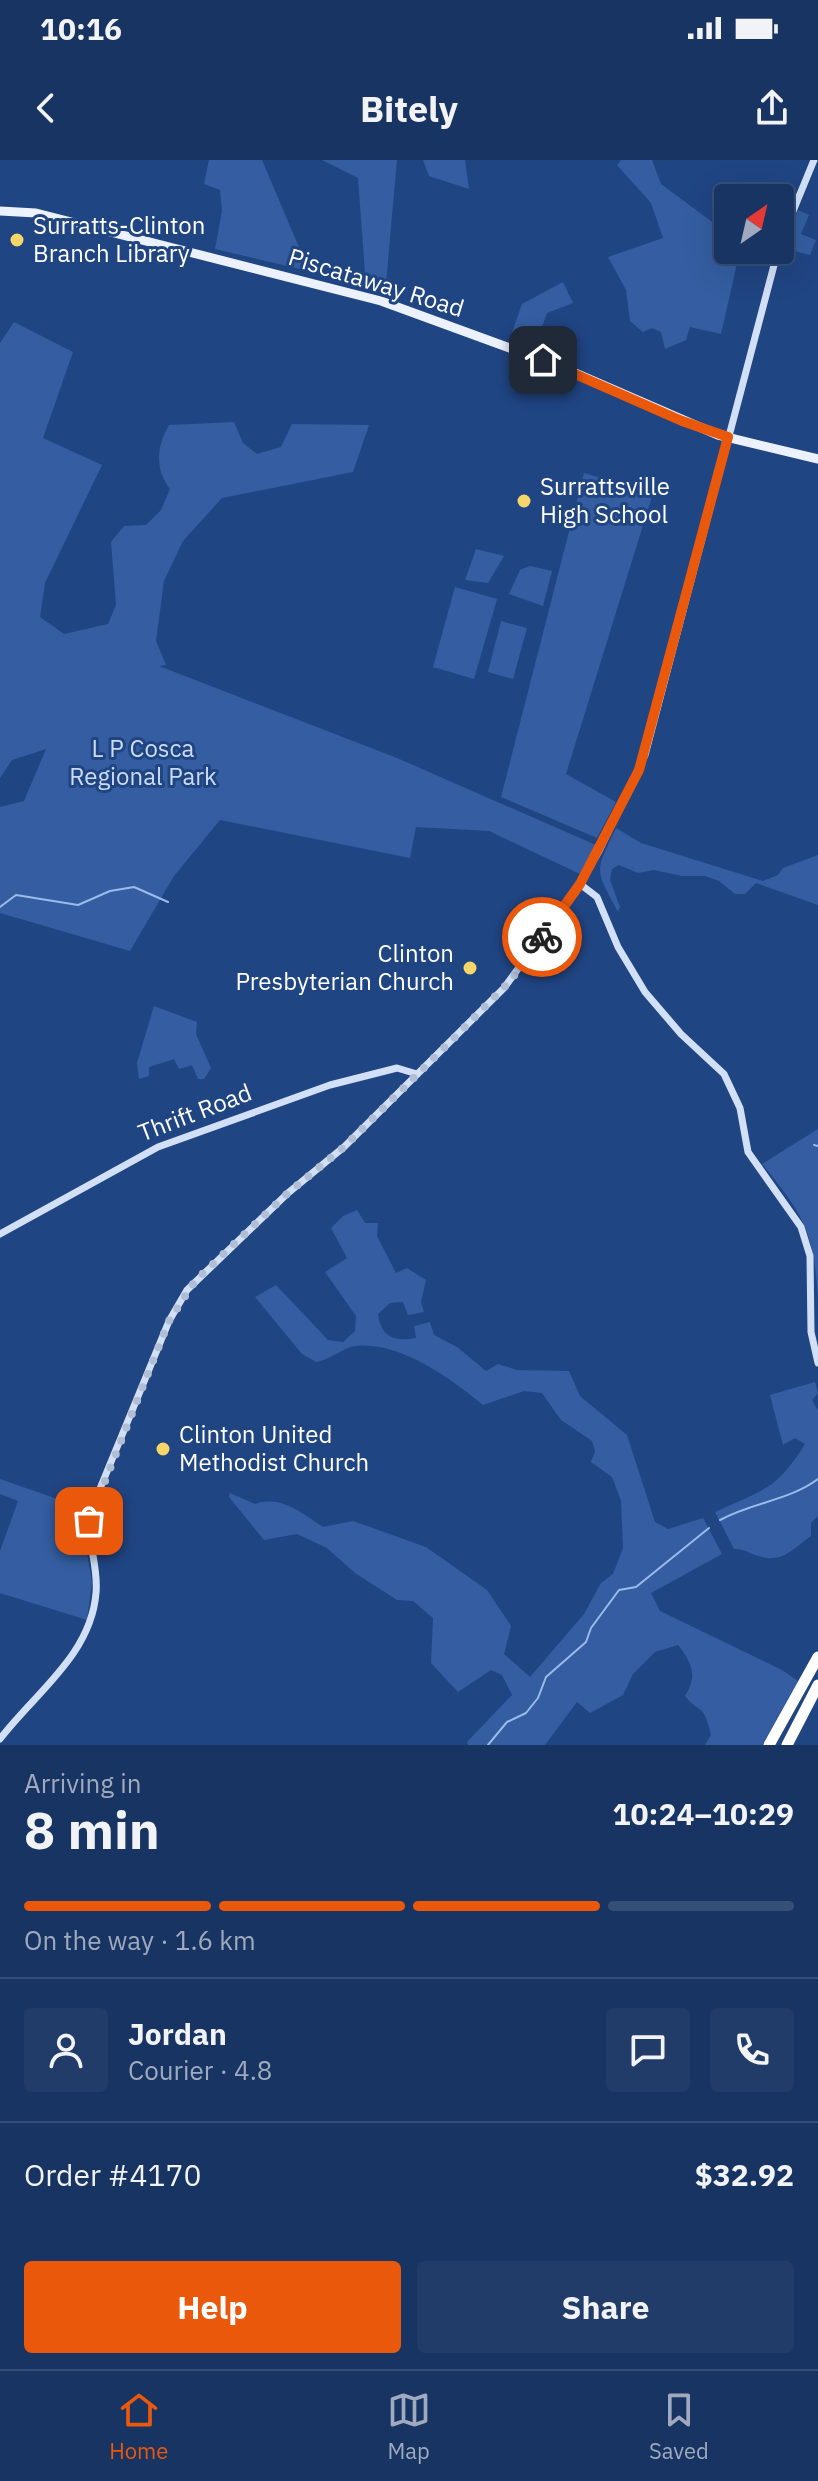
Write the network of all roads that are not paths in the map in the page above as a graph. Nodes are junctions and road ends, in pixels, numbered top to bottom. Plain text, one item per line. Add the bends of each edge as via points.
1 (814, 160) edge
2 (794, 209) edge
3 (0, 211) edge
4 (774, 264) edge
5 (728, 437) junction
6 (818, 459) edge
7 (580, 884) junction
8 (417, 1074) junction
9 (0, 1234) edge
10 (818, 1363) edge
11 (818, 1657) edge
12 (818, 1685) edge
13 (0, 1739) edge
14 (769, 1745) edge
15 (787, 1745) edge

1 - 2 main road
3 - 5 main road, Piscataway Road via 36,213 381,301 559,366
4 - 5 main road
5 - 6 main road, Piscataway Road
5 - 7 main road via 645,755
7 - 8 main road via 510,981
7 - 10 main road via 602,906 618,947 645,992 724,1074 740,1108 750,1156 801,1227 810,1256 811,1332
8 - 9 main road, Thrift Road via 397,1068 330,1085 158,1147
8 - 13 main road via 181,1298 92,1508 88,1534 96,1592 85,1635
11 - 14 highway
12 - 15 highway

